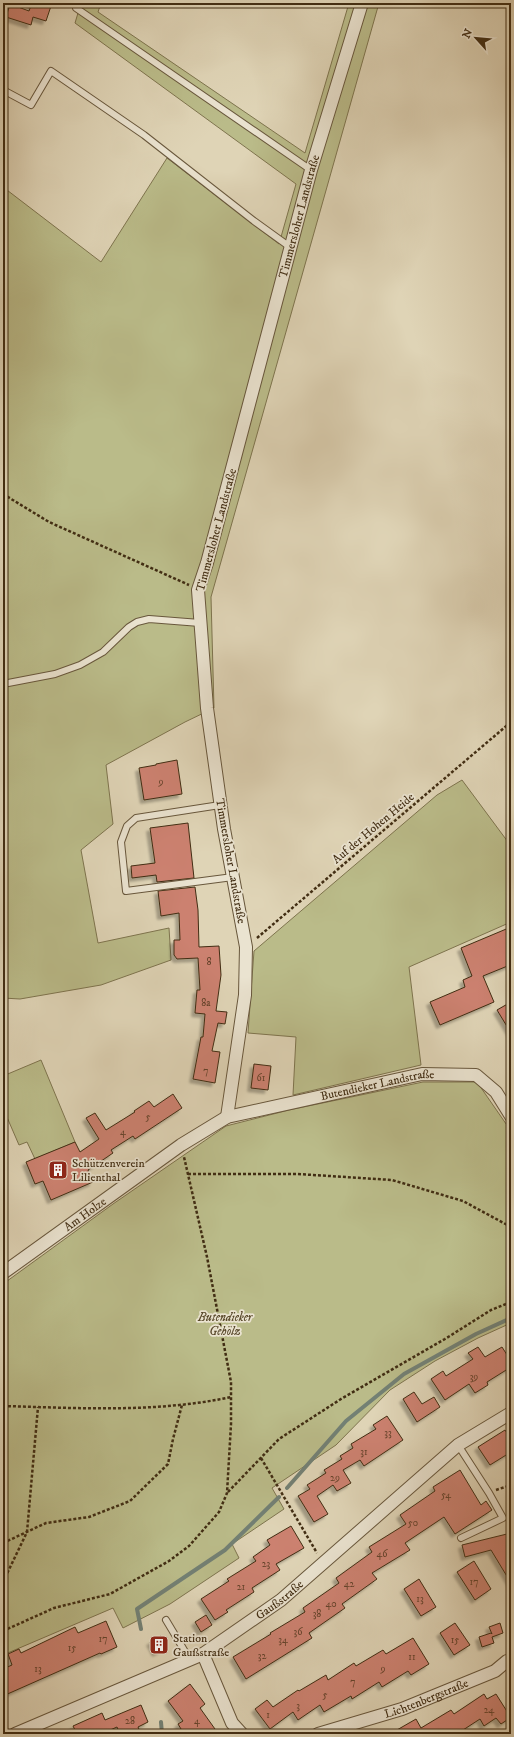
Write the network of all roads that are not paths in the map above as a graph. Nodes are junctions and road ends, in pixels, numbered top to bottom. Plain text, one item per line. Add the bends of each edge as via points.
1 (77, 3) edge
2 (362, 3) edge
3 (3, 90) edge
4 (311, 170) junction
5 (290, 247) junction
6 (200, 622) junction
7 (3, 684) edge
8 (220, 805) junction
9 (233, 877) junction
10 (511, 1116) edge
11 (227, 1117) junction
12 (3, 1272) edge
13 (511, 1413) edge
14 (458, 1445) junction
15 (461, 1538) dead end
16 (166, 1620) dead end
17 (203, 1654) junction
18 (190, 1660) junction
19 (507, 1661) dead end
20 (15, 1734) edge
21 (242, 1734) edge
22 (318, 1734) edge

1 - 4 lane via 76,8
2 - 4 street, Timmersloher Landstraße
3 - 5 lane via 31,105 51,71 144,135
4 - 5 street, Timmersloher Landstraße
5 - 6 street, Timmersloher Landstraße via 210,556 198,590
6 - 7 lane via 149,619 137,622 103,652 80,666 55,674
6 - 8 street, Timmersloher Landstraße via 207,708
8 - 9 street, Timmersloher Landstraße
8 - 9 lane via 136,818 127,826 121,842 126,891
9 - 11 street, Timmersloher Landstraße via 246,947 245,995
10 - 11 street, Butendieker Landstraße via 496,1092 476,1075 422,1074
11 - 12 street, Am Holze via 181,1145
13 - 14 street, Gaußstraße
14 - 15 lane via 503,1518
14 - 17 street, Gaußstraße via 281,1600
16 - 18 lane
17 - 18 street, Gaußstraße
17 - 21 street via 232,1723
18 - 20 street, Gaußstraße
19 - 22 street, Lichtenbergstraße via 494,1671 402,1709

